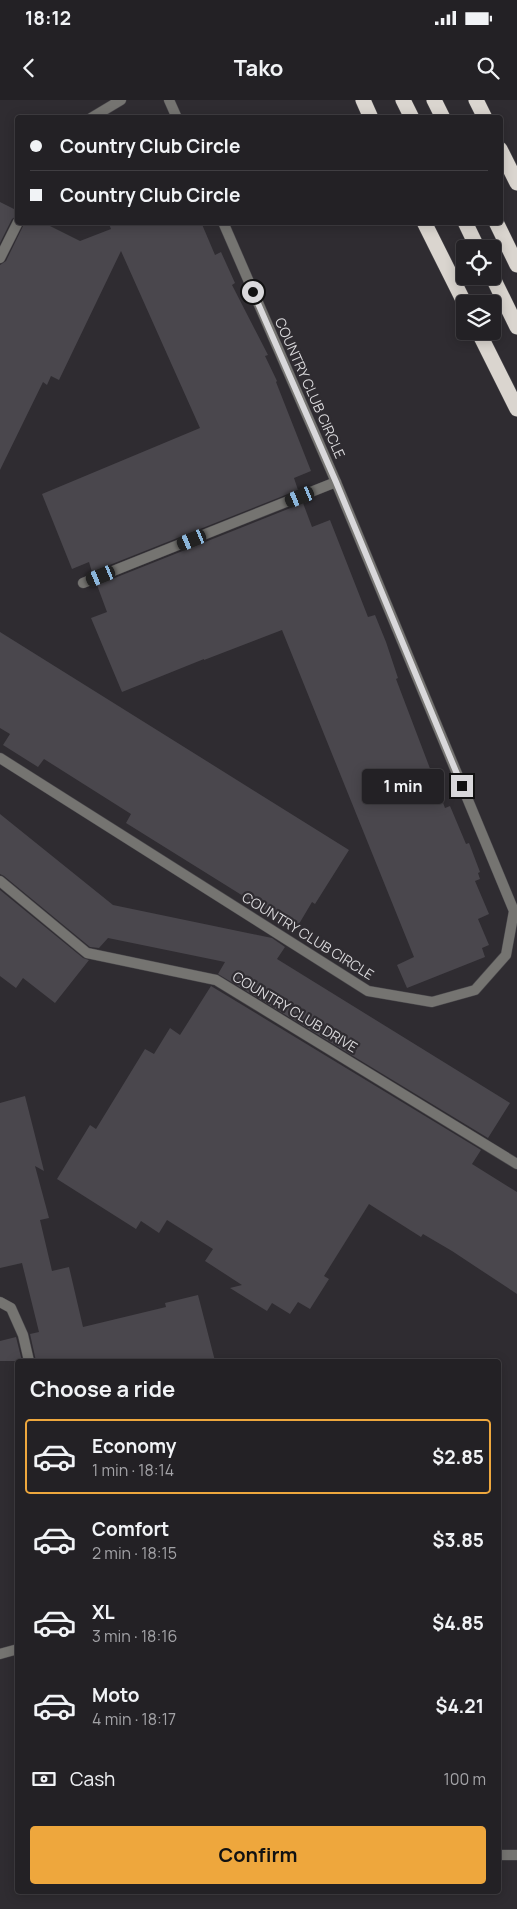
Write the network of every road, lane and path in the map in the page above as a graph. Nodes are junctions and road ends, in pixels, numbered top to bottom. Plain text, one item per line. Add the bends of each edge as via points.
1 (121, 100) edge
2 (169, 100) edge
3 (362, 100) edge
4 (403, 100) edge
5 (434, 100) edge
6 (476, 100) edge
7 (96, 115) edge
8 (176, 115) edge
9 (370, 115) edge
10 (410, 115) edge
11 (441, 115) edge
12 (483, 115) edge
13 (503, 155) edge
14 (517, 183) edge
15 (16, 225) edge
16 (224, 225) edge
17 (426, 225) edge
18 (466, 225) edge
19 (497, 225) edge
20 (473, 240) edge
21 (0, 258) edge
22 (517, 265) edge
23 (496, 285) edge
24 (460, 295) edge
25 (517, 327) edge
26 (482, 340) edge
27 (517, 409) edge
28 (336, 482) junction
29 (83, 583) dead end
30 (0, 758) edge
31 (0, 881) edge
32 (517, 1164) edge
33 (0, 1302) edge
34 (29, 1359) edge
35 (15, 1650) edge
36 (0, 1654) edge
37 (501, 1855) edge
38 (517, 1855) edge

1 - 7 street
2 - 8 street
3 - 9 highway
4 - 10 highway
5 - 11 highway
6 - 12 highway
13 - 14 highway
15 - 21 street
16 - 28 street, COUNTRY CLUB CIRCLE
17 - 24 highway
18 - 20 highway
19 - 22 highway
23 - 25 highway
26 - 27 highway
28 - 29 street
28 - 30 street, COUNTRY CLUB CIRCLE via 514,911 506,956 474,990 432,1002 368,991
31 - 32 street, COUNTRY CLUB DRIVE via 87,953 216,980
33 - 34 street via 11,1308 23,1335
35 - 36 street
37 - 38 street

